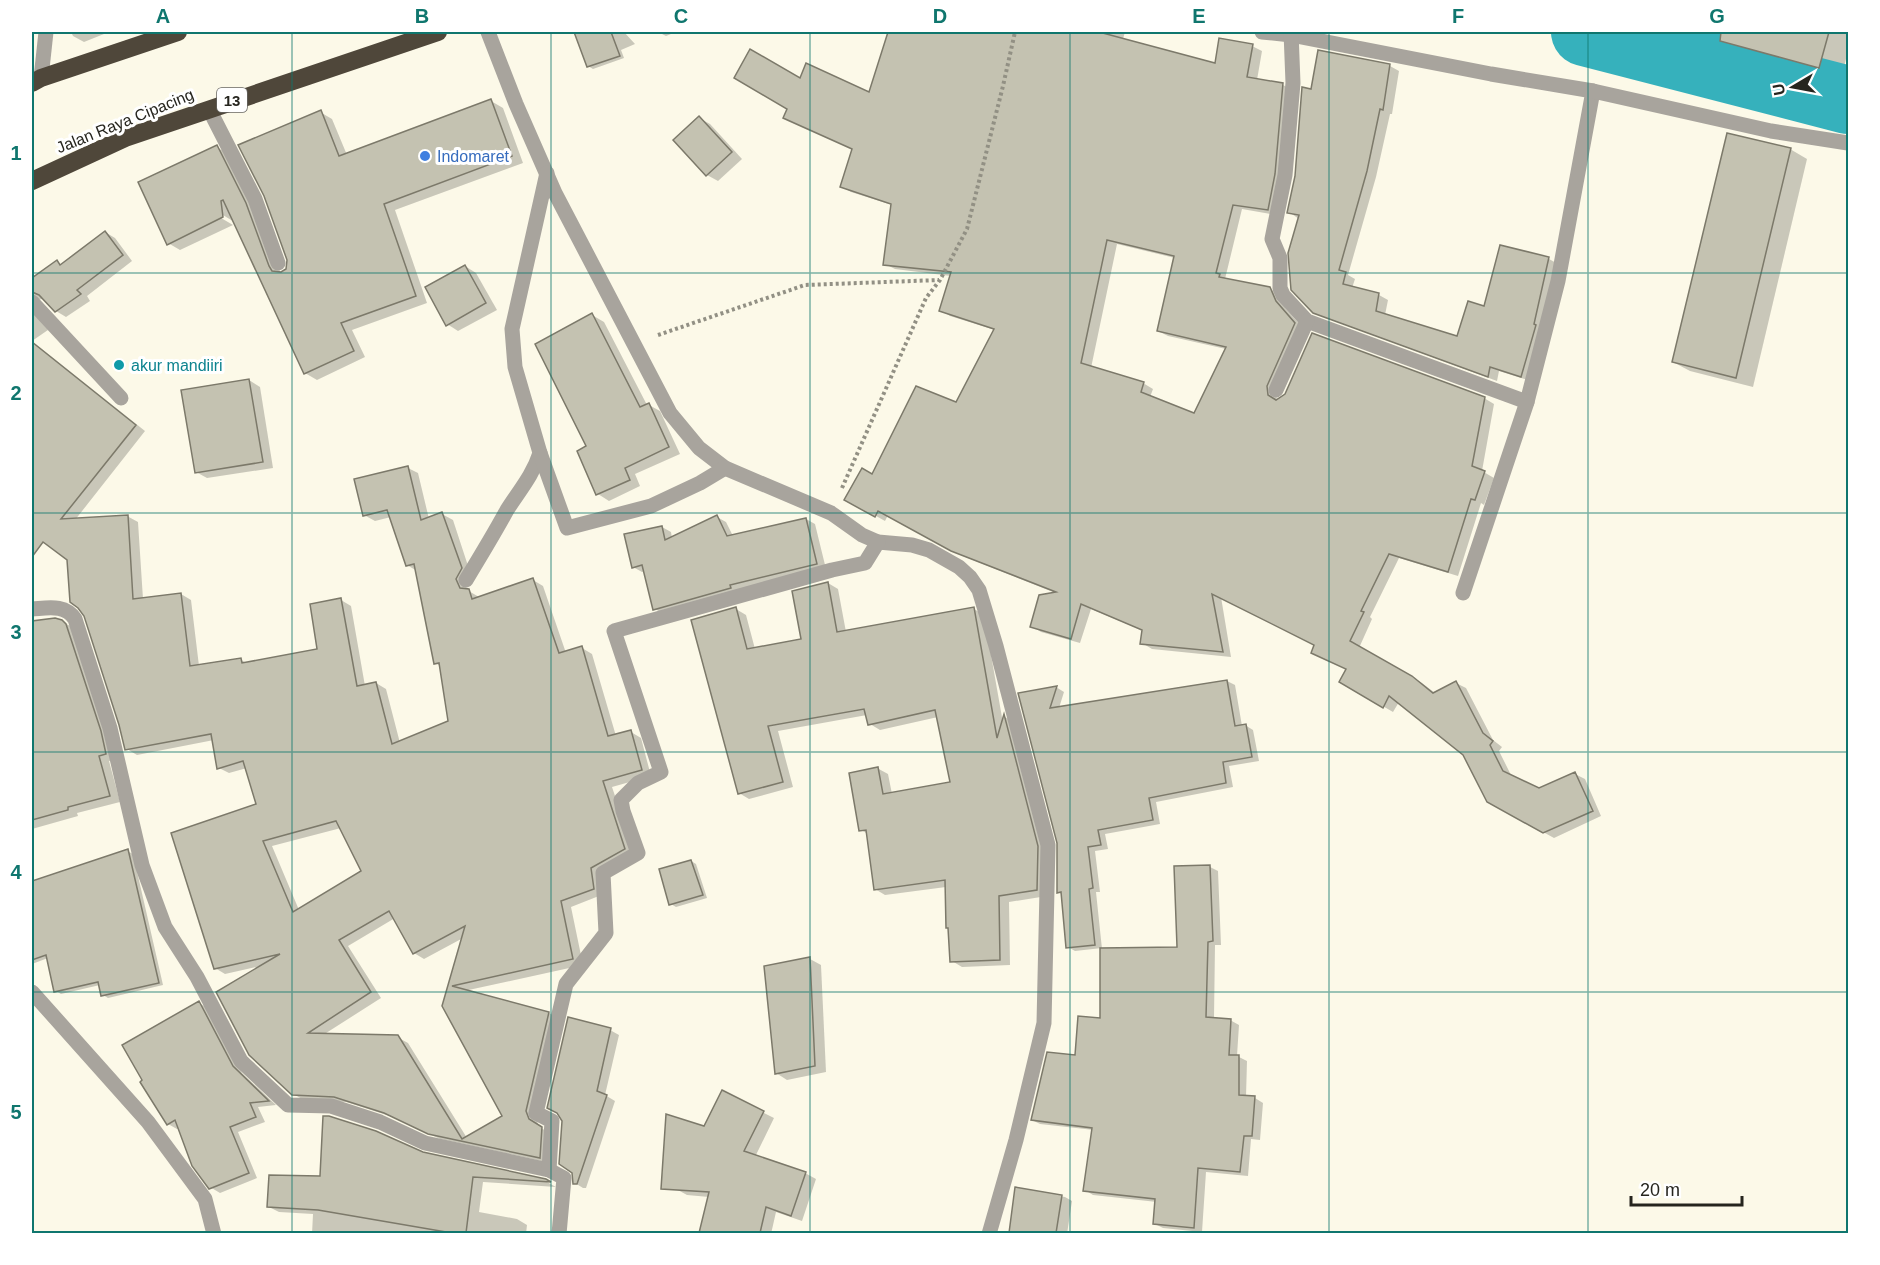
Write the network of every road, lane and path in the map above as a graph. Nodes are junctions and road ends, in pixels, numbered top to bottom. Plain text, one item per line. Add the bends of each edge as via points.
1 (46, 32) edge
2 (178, 32) edge
3 (438, 32) edge
4 (488, 32) edge
5 (1015, 32) edge
6 (1262, 32) edge
7 (1291, 33) edge
8 (36, 80) edge
9 (1593, 91) junction
10 (209, 109) junction
11 (1848, 143) edge
12 (546, 173) junction
13 (32, 181) edge
14 (278, 263) dead end
15 (940, 280) junction
16 (32, 302) edge
17 (1307, 321) junction
18 (632, 343) junction
19 (1276, 390) dead end
20 (121, 398) dead end
21 (1527, 402) junction
22 (540, 453) junction
23 (725, 468) junction
24 (831, 513) junction
25 (878, 542) junction
26 (466, 580) dead end
27 (1463, 593) dead end
28 (32, 609) edge
29 (32, 993) edge
30 (549, 1170) junction
31 (214, 1233) edge
32 (559, 1233) edge
33 (989, 1233) edge

1 - 8 street
2 - 8 highway
3 - 10 highway, Jalan Raya Cipacing / 13
4 - 12 street
5 - 15 path via 967,229
6 - 7 street
7 - 9 street
7 - 17 street via 1293,83 1285,175 1272,239 1280,258 1283,296
9 - 11 street via 1771,131
9 - 21 street via 1558,281
10 - 13 highway, Jalan Raya Cipacing / 13 via 125,138
10 - 14 street via 255,199
12 - 18 street
12 - 22 street via 512,329 515,367
15 - 18 path via 805,285
15 - 24 path via 926,298
16 - 20 street
17 - 19 street
17 - 21 street
18 - 23 street via 670,413 699,448
21 - 27 street
22 - 23 street via 567,528 651,506
22 - 26 street via 524,487
23 - 24 street
24 - 25 street
25 - 30 street via 865,564 614,631 661,772 638,783 621,800 638,853 603,873 606,933 566,984 536,1113 552,1120
25 - 33 street via 929,550 959,567 979,590 1048,845 1044,1023
28 - 30 street via 63,608 75,619 110,729 142,865 161,917 242,1061 288,1105 331,1106 380,1122 425,1143
29 - 31 street via 148,1122 205,1199
30 - 32 street via 564,1178

